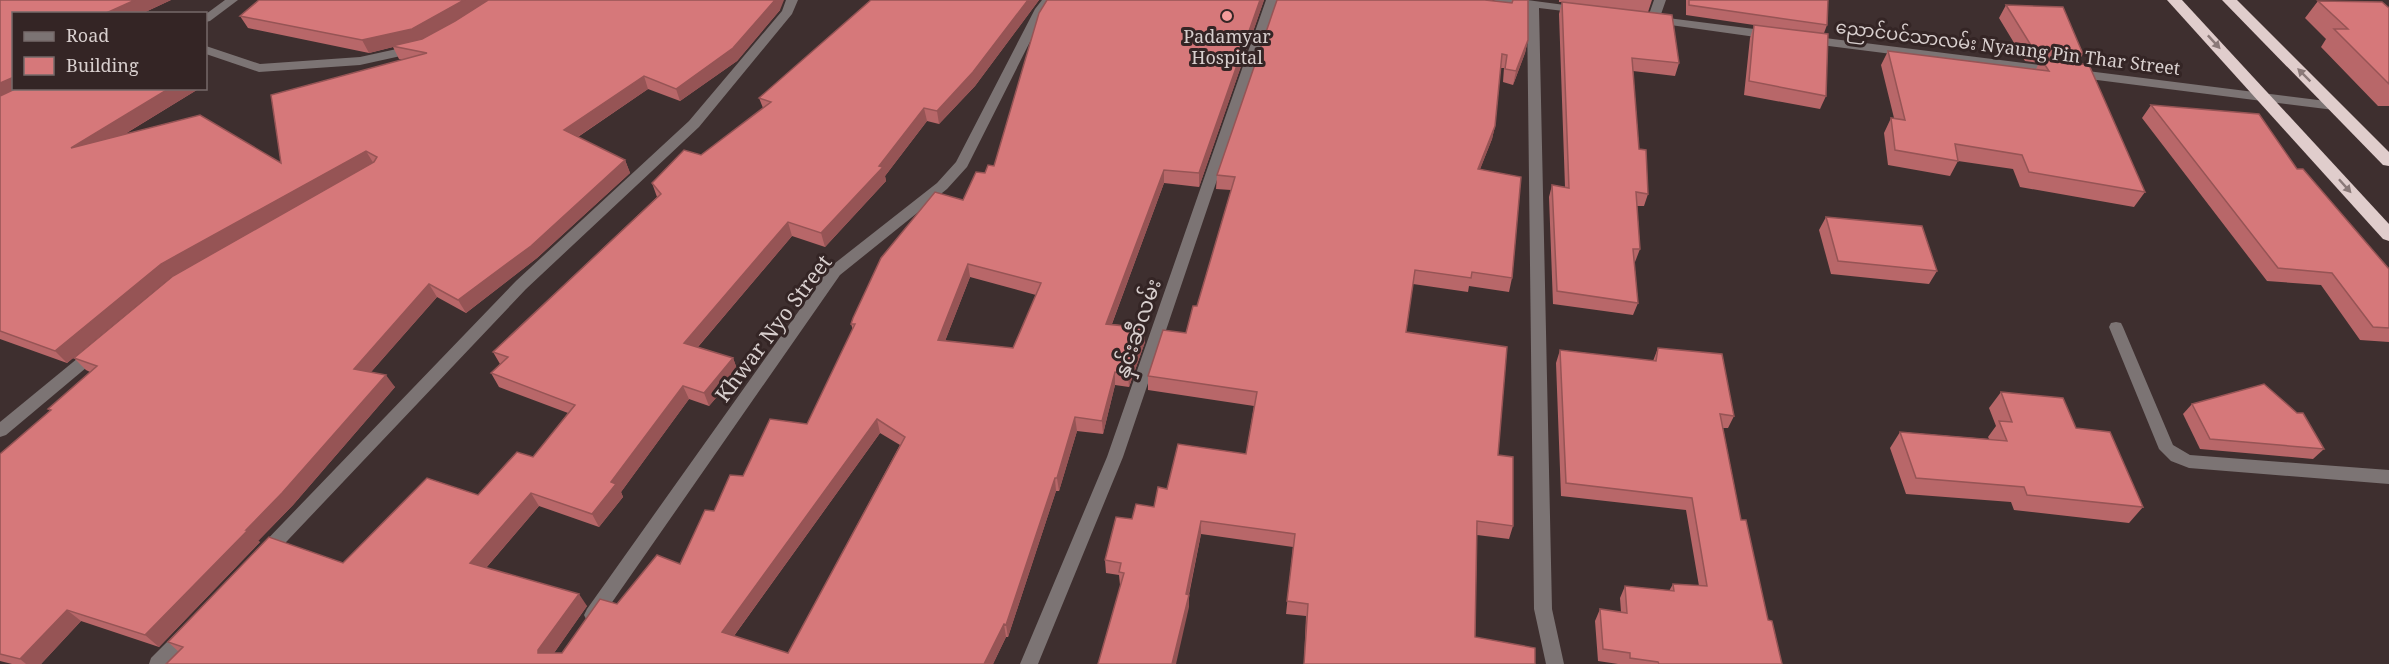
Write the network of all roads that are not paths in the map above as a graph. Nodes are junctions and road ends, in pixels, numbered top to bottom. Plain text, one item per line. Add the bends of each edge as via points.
1 (232, 0) edge
2 (792, 0) edge
3 (1048, 0) edge
4 (1272, 0) edge
5 (1499, 0) edge
6 (1660, 0) edge
7 (2174, 0) edge
8 (2229, 0) edge
9 (1533, 4) junction
10 (1588, 12) edge
11 (207, 18) edge
12 (431, 43) edge
13 (207, 50) edge
14 (2266, 98) junction
15 (2334, 106) junction
16 (2389, 161) edge
17 (2389, 235) edge
18 (2116, 327) dead end
19 (106, 342) edge
20 (0, 431) edge
21 (2389, 477) edge
22 (257, 561) edge
23 (199, 621) edge
24 (585, 626) edge
25 (158, 664) edge
26 (1029, 664) edge
27 (1555, 664) edge

1 - 11 street
2 - 22 street via 788,12 693,124 521,285
3 - 24 street, Khwar Nyo Street via 962,164 934,193 835,271
4 - 26 street, နှင်းဆီလမ်း via 1115,457
5 - 9 street
6 - 14 street, ညောင်ပင်သာလမ်း Nyaung Pin Thar Street via 1648,19
7 -> 14 highway
15 -> 8 highway
9 - 10 street
9 - 27 street via 1543,609
12 - 13 street via 360,61 259,68
14 - 15 street, ညောင်ပင်သာလမ်း Nyaung Pin Thar Street
14 -> 17 highway
15 - 16 highway
18 - 21 street via 2167,448 2176,456 2189,461
19 - 20 street
23 - 25 street

